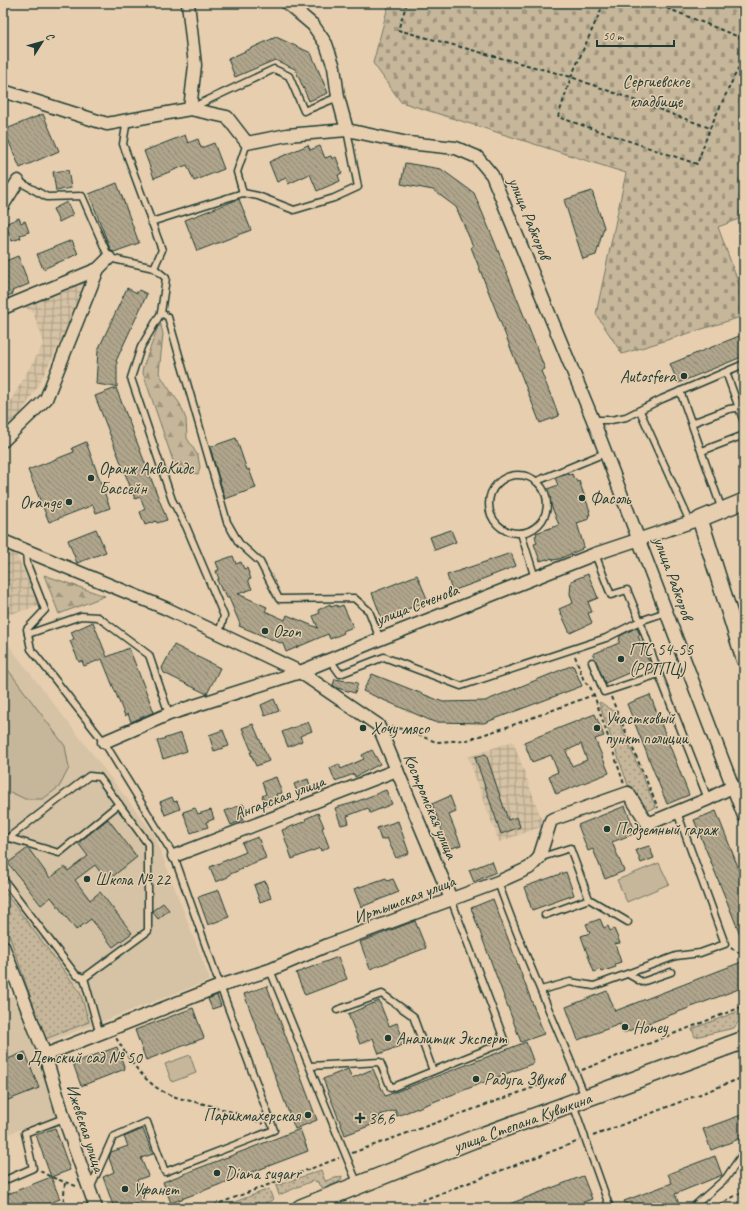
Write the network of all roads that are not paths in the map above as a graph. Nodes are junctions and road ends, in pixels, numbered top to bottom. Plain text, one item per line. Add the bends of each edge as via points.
1 (188, 3) edge
2 (287, 3) edge
3 (3, 91) edge
4 (338, 97) junction
5 (190, 109) junction
6 (127, 120) junction
7 (347, 130) junction
8 (247, 143) junction
9 (18, 181) joint
10 (243, 194) junction
11 (3, 205) edge
12 (152, 222) junction
13 (110, 258) junction
14 (154, 268) junction
15 (98, 269) junction
16 (3, 308) edge
17 (161, 313) junction
18 (744, 364) edge
19 (726, 372) junction
20 (680, 391) junction
21 (741, 407) edge
22 (640, 411) junction
23 (593, 420) junction
24 (692, 422) junction
25 (744, 422) edge
26 (744, 435) edge
27 (3, 441) edge
28 (702, 451) junction
29 (605, 453) junction
30 (537, 481) junction
31 (744, 501) edge
32 (722, 510) junction
33 (695, 520) junction
34 (521, 533) junction
35 (639, 539) junction
36 (3, 541) edge
37 (26, 550) junction
38 (595, 554) junction
39 (535, 578) junction
40 (666, 612) junction
41 (640, 621) junction
42 (219, 633) junction
43 (28, 634) junction
44 (380, 638) junction
45 (744, 659) edge
46 (330, 660) junction
47 (592, 662) dead end
48 (300, 672) junction
49 (659, 674) junction
50 (169, 714) junction
51 (104, 742) junction
52 (397, 770) junction
53 (732, 787) junction
54 (708, 799) junction
55 (119, 804) junction
56 (676, 812) junction
57 (744, 816) edge
58 (9, 838) junction
59 (3, 842) edge
60 (174, 856) junction
61 (539, 858) junction
62 (3, 879) edge
63 (498, 882) junction
64 (451, 899) junction
65 (589, 899) junction
66 (545, 915) dead end
67 (628, 922) dead end
68 (3, 946) edge
69 (270, 970) junction
70 (671, 972) dead end
71 (628, 974) junction
72 (84, 978) junction
73 (220, 986) junction
74 (541, 990) junction
75 (337, 1010) dead end
76 (100, 1035) junction
77 (744, 1040) edge
78 (45, 1055) junction
79 (310, 1066) junction
80 (433, 1071) junction
81 (579, 1101) junction
82 (64, 1118) junction
83 (744, 1152) edge
84 (3, 1181) edge
85 (358, 1185) junction
86 (89, 1191) junction
87 (608, 1207) edge
88 (96, 1208) edge
89 (301, 1208) edge
90 (692, 1208) edge

1 - 5 street via 195,64
2 - 4 street via 313,25 326,44 334,67
3 - 6 street via 107,124
4 - 5 lane via 304,111 289,76 274,69
4 - 7 street
5 - 6 street
5 - 8 street via 227,117
6 - 12 lane via 123,144
7 - 8 street, улица Рабкоров via 287,135
7 - 10 lane via 358,187 334,198 294,210 258,196
7 - 23 street, улица Рабкоров via 408,143 456,148 477,157 492,175
8 - 10 lane via 237,172
9 - 11 street
9 - 13 lane via 47,197 82,196
10 - 12 lane
12 - 14 lane via 162,250
13 - 14 lane
13 - 15 street
14 - 17 lane via 166,278
15 - 16 street
15 - 27 street via 46,399
17 - 42 lane via 141,347 131,378 172,500 186,526 224,616
17 - 44 lane via 168,317 227,522 239,543 260,562 279,599 354,598 369,611
18 - 19 lane
19 - 20 lane
19 - 21 lane
20 - 22 lane
20 - 24 lane
21 - 24 lane
21 - 25 lane
22 - 23 lane via 611,420
22 - 33 lane, улица Рабкоров
23 - 29 street, улица Рабкоров
24 - 28 lane
26 - 28 lane
28 - 32 lane
29 - 30 lane
29 - 35 street, улица Рабкоров
30 - 34 lane via 547,498 544,518 531,530
30 - 34 lane via 518,474 508,476 499,482 491,493 489,503 496,522 505,530
31 - 32 street, улица Сеченова
32 - 33 street, улица Сеченова
33 - 35 street, улица Сеченова
33 - 45 street, улица Рабкоров
34 - 39 lane
35 - 38 street, улица Сеченова
35 - 40 street, улица Рабкоров
36 - 37 street
37 - 42 street via 166,608
37 - 43 lane via 27,564 45,610 27,629
38 - 39 street, улица Сеченова
38 - 41 lane via 611,595 627,590
39 - 44 street, улица Сеченова
40 - 41 lane
40 - 53 street, улица Рабкоров
41 - 46 lane via 606,638 461,686 384,658 340,674
41 - 49 lane
42 - 48 street
43 - 50 lane via 81,616 98,617 149,655
43 - 51 lane via 31,649
44 - 46 street, улица Сеченова
46 - 48 street, улица Сеченова
47 - 49 lane via 606,691
48 - 50 street, улица Сеченова
48 - 52 street, Костромская улица via 378,725
49 - 54 lane
50 - 51 street, улица Сеченова
51 - 60 lane
52 - 60 street, Ангарская улица
52 - 64 street, Костромская улица
53 - 54 street
53 - 57 street, улица Рабкоров
54 - 56 street
55 - 58 lane via 59,853
55 - 58 lane via 99,777 90,776
55 - 72 lane via 148,844 148,932
56 - 61 street via 648,824 628,793 551,820
56 - 71 lane via 726,944 700,953 676,956
58 - 59 lane
60 - 73 lane
61 - 63 street, Иртышская улица via 529,868
61 - 65 lane via 570,848
62 - 72 lane via 76,975
63 - 64 street, Иртышская улица
63 - 74 lane
64 - 69 street, Иртышская улица via 328,945
64 - 80 lane via 505,1042
65 - 66 lane
65 - 67 lane
68 - 78 street, Ижевская улица
69 - 73 street, Иртышская улица
69 - 79 lane
70 - 71 lane via 642,982
71 - 74 lane via 594,986 570,982
72 - 76 lane
73 - 76 street, Иртышская улица
73 - 86 lane via 274,1130 165,1172 147,1122 113,1137
74 - 81 lane via 575,1073
75 - 80 lane via 382,994 413,1016
76 - 78 street, Иртышская улица
77 - 81 main road, улица Степана Кувыкина
78 - 82 street, Ижевская улица
79 - 80 lane via 380,1062 391,1088
79 - 85 lane
81 - 85 main road, улица Степана Кувыкина
81 - 87 lane via 586,1139
82 - 84 lane via 25,1133 33,1168
82 - 86 street, Ижевская улица
83 - 90 lane via 726,1178
85 - 89 main road, улица Степана Кувыкина
86 - 88 street, Ижевская улица

